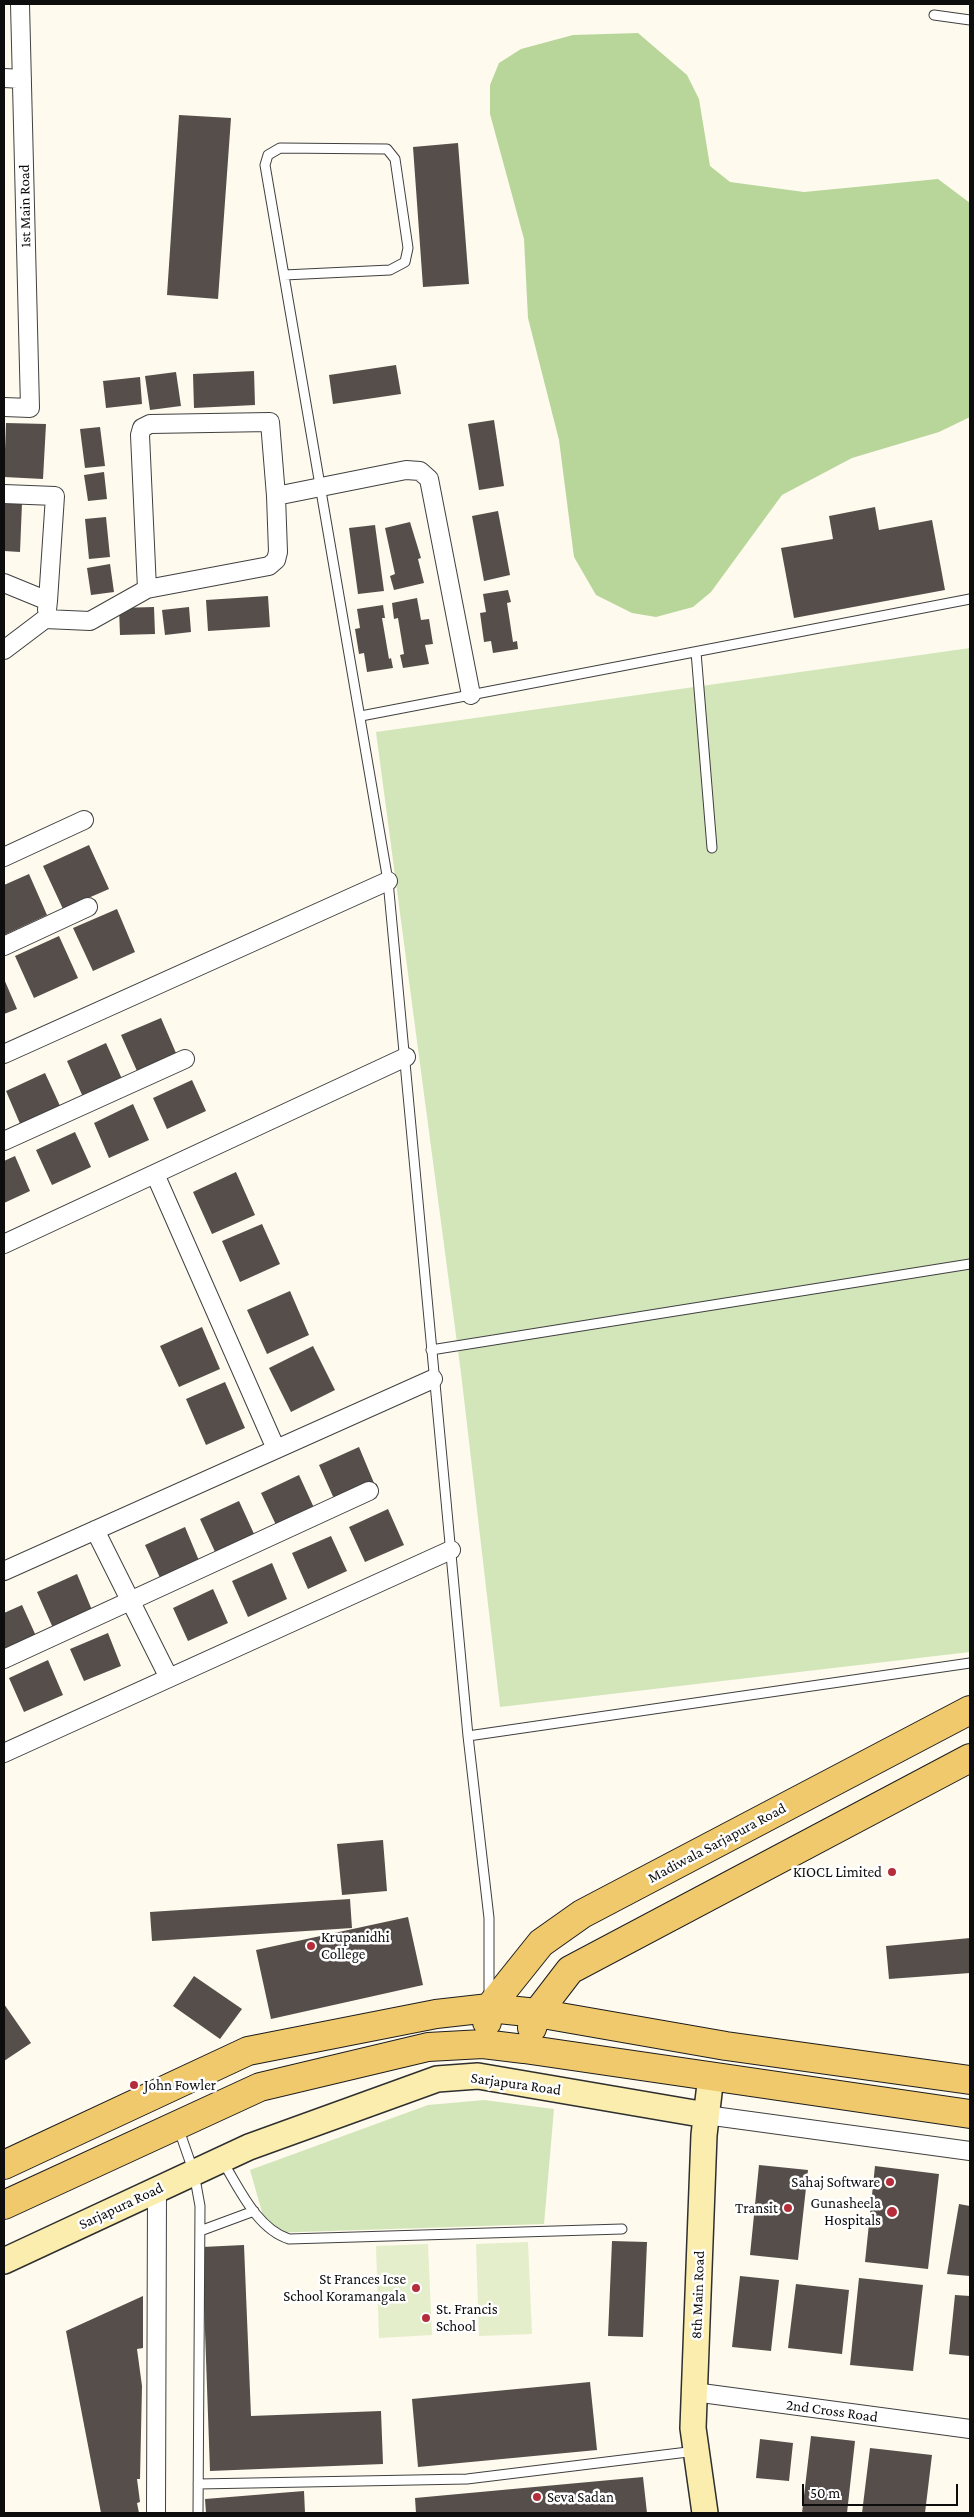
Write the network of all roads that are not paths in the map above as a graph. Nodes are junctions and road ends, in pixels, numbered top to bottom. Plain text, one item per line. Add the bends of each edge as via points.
1 (20, 4) edge
2 (934, 15) dead end
3 (970, 20) edge
4 (4, 78) edge
5 (22, 79) junction
6 (284, 275) junction
7 (4, 407) edge
8 (321, 488) junction
9 (4, 494) edge
10 (276, 496) junction
11 (4, 583) edge
12 (147, 589) junction
13 (970, 599) edge
14 (48, 601) junction
15 (45, 619) junction
16 (4, 650) edge
17 (696, 652) junction
18 (471, 695) junction
19 (361, 716) junction
20 (84, 820) dead end
21 (712, 848) dead end
22 (4, 857) edge
23 (388, 881) junction
24 (88, 907) dead end
25 (4, 946) edge
26 (4, 1054) edge
27 (406, 1057) junction
28 (185, 1059) dead end
29 (4, 1141) edge
30 (155, 1174) junction
31 (4, 1244) edge
32 (970, 1264) edge
33 (431, 1350) junction
34 (433, 1379) junction
35 (276, 1449) junction
36 (369, 1491) dead end
37 (95, 1530) junction
38 (451, 1550) junction
39 (4, 1571) edge
40 (130, 1601) junction
41 (4, 1659) edge
42 (970, 1663) edge
43 (169, 1678) junction
44 (970, 1710) edge
45 (468, 1736) junction
46 (4, 1753) edge
47 (970, 1758) edge
48 (489, 2008) junction
49 (537, 2013) junction
50 (483, 2044) junction
51 (524, 2049) junction
52 (711, 2076) junction
53 (970, 2080) edge
54 (970, 2114) edge
55 (706, 2115) junction
56 (177, 2125) junction
57 (970, 2151) edge
58 (222, 2160) junction
59 (4, 2165) edge
60 (194, 2173) junction
61 (157, 2190) junction
62 (4, 2205) edge
63 (254, 2211) junction
64 (622, 2229) dead end
65 (200, 2231) junction
66 (4, 2261) edge
67 (694, 2392) junction
68 (970, 2429) edge
69 (696, 2451) junction
70 (198, 2484) junction
71 (156, 2513) edge
72 (198, 2513) edge
73 (705, 2513) edge

1 - 5 street, 1st Main Road
2 - 3 lane
4 - 5 street
5 - 7 street, 1st Main Road via 30,408
6 - 6 lane via 390,270 405,262 408,248 395,159 387,149 280,148 268,154 265,165
6 - 8 lane
8 - 10 street
8 - 18 street via 406,470 420,472 429,479
8 - 19 lane
9 - 14 street via 55,496
10 - 12 street via 278,552 276,560 269,566
10 - 12 street via 270,422 150,424 142,428
11 - 14 street
12 - 15 street via 90,621
13 - 17 lane
14 - 15 street
15 - 16 street
17 - 18 lane
17 - 21 lane
18 - 19 lane
19 - 23 lane
20 - 22 street
23 - 26 street
23 - 27 lane
24 - 25 street
27 - 30 street
27 - 33 lane
28 - 29 street
30 - 31 street
30 - 35 street
32 - 33 lane
33 - 34 lane
34 - 35 street
34 - 38 lane
35 - 37 street
36 - 40 street
37 - 39 street
37 - 40 street
38 - 43 street
38 - 45 lane
40 - 41 street
40 - 43 street
42 - 45 lane
43 - 46 street
44 - 48 main road, Madiwala Sarjapura Road via 582,1914 541,1943
45 - 48 lane via 490,1918
47 - 49 main road via 570,1970
48 - 49 main road
48 - 50 main road
48 - 59 main road via 436,2014 248,2051
49 - 51 main road
49 - 53 main road via 726,2046
50 - 51 main road
50 - 56 main road via 428,2047 260,2087
51 - 52 main road
52 - 54 main road
52 - 55 street, 8th Main Road
55 - 57 street, Sarjapura Road
55 - 58 street, Sarjapura Road via 478,2076 437,2079 249,2146
55 - 67 street, 8th Main Road
56 - 60 lane
56 - 62 main road
58 - 60 street, Sarjapura Road
58 - 63 lane
60 - 61 street, Sarjapura Road
60 - 65 lane via 200,2206
61 - 66 street, Sarjapura Road
61 - 71 street
63 - 64 lane via 280,2236 299,2240
63 - 65 lane
65 - 70 lane
67 - 68 street, 2nd Cross Road
67 - 69 street, 8th Main Road
69 - 70 lane via 467,2479
69 - 73 street, 8th Main Road
70 - 72 lane

